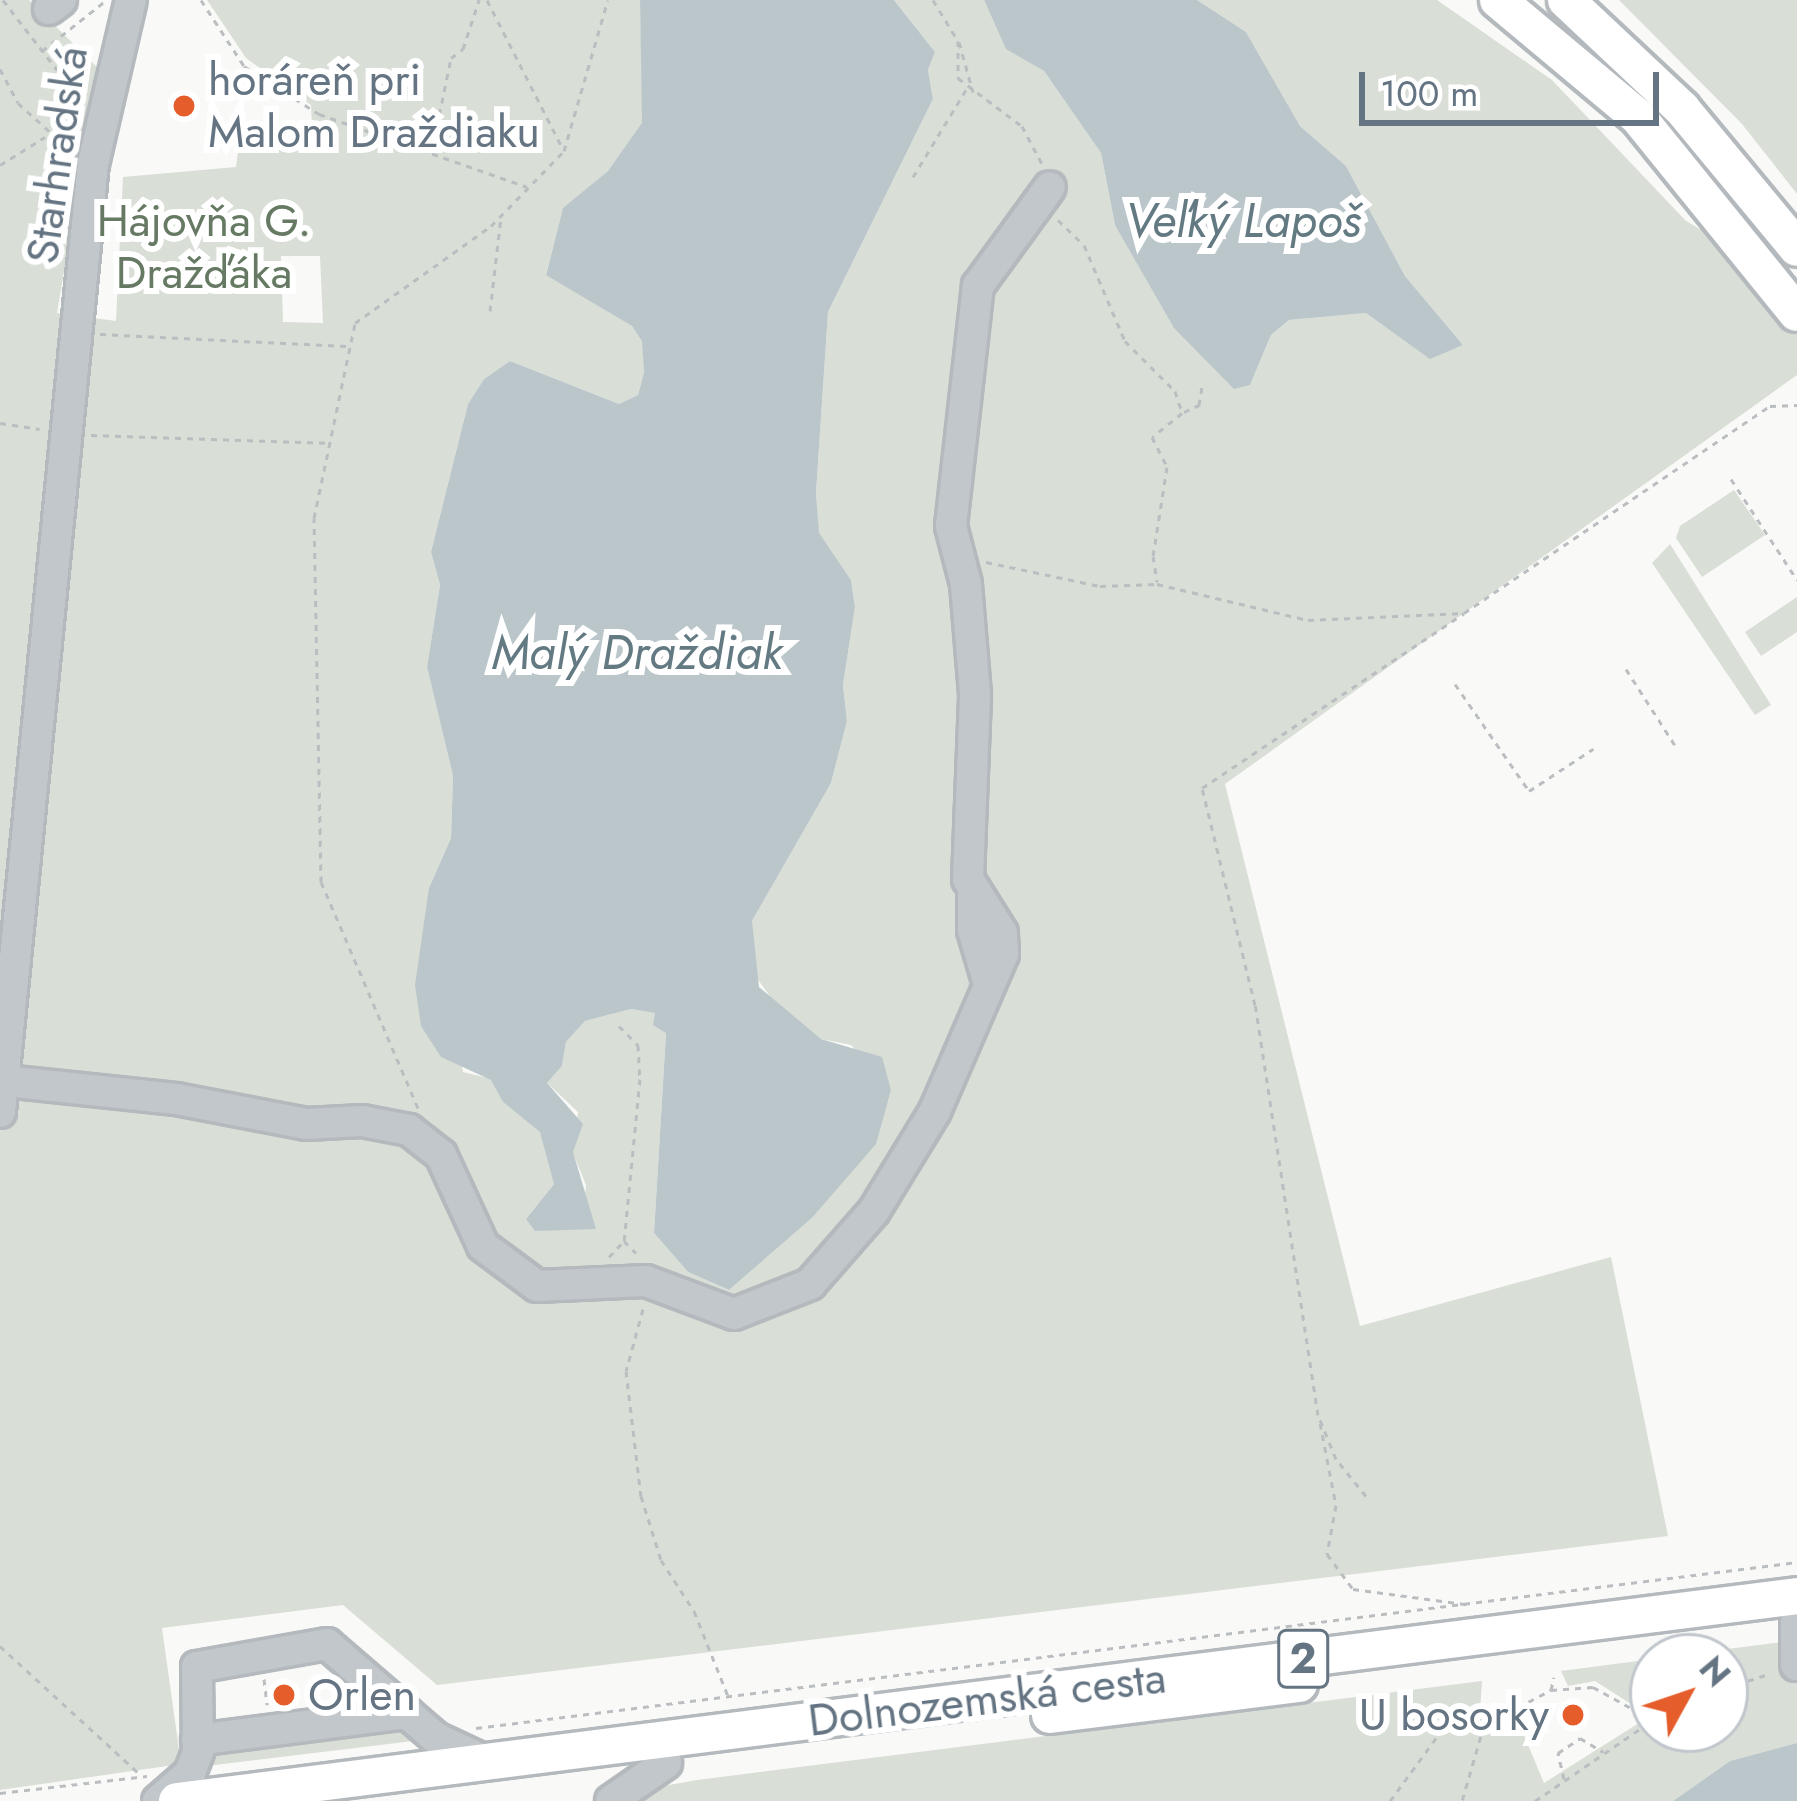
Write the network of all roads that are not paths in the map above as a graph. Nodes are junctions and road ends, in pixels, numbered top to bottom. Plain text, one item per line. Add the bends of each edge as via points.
1 (131, 0) edge
2 (1498, 0) edge
3 (1566, 0) edge
4 (1050, 187) road end
5 (1797, 248) edge
6 (1797, 313) edge
7 (3, 1096) edge
8 (1797, 1596) edge
9 (1796, 1622) edge
10 (1796, 1665) edge
11 (407, 1713) junction
12 (197, 1741) junction
13 (487, 1762) junction
14 (666, 1763) junction
15 (183, 1787) edge
16 (150, 1789) edge
17 (371, 1801) edge
18 (611, 1801) edge

1 - 7 street, Starhradská via 92,164
2 - 6 main road via 1621,99
3 - 5 main road via 1670,96
4 - 7 street via 978,286 951,526 975,694 966,856 973,895 1002,932 1003,954 935,1111 874,1211 810,1284 734,1314 646,1281 537,1286 483,1246 442,1155 422,1139 362,1121 307,1124 176,1099
8 - 13 main road, Dolnozemská cesta / 2
9 - 10 street
9 - 14 main road, Dolnozemská cesta / 2
11 - 12 street
11 - 12 street via 327,1644 197,1667
11 - 13 street via 436,1738
12 - 15 street
13 - 15 main road, Dolnozemská cesta / 2
14 - 17 main road, Dolnozemská cesta / 2
14 - 18 street
15 - 16 street

